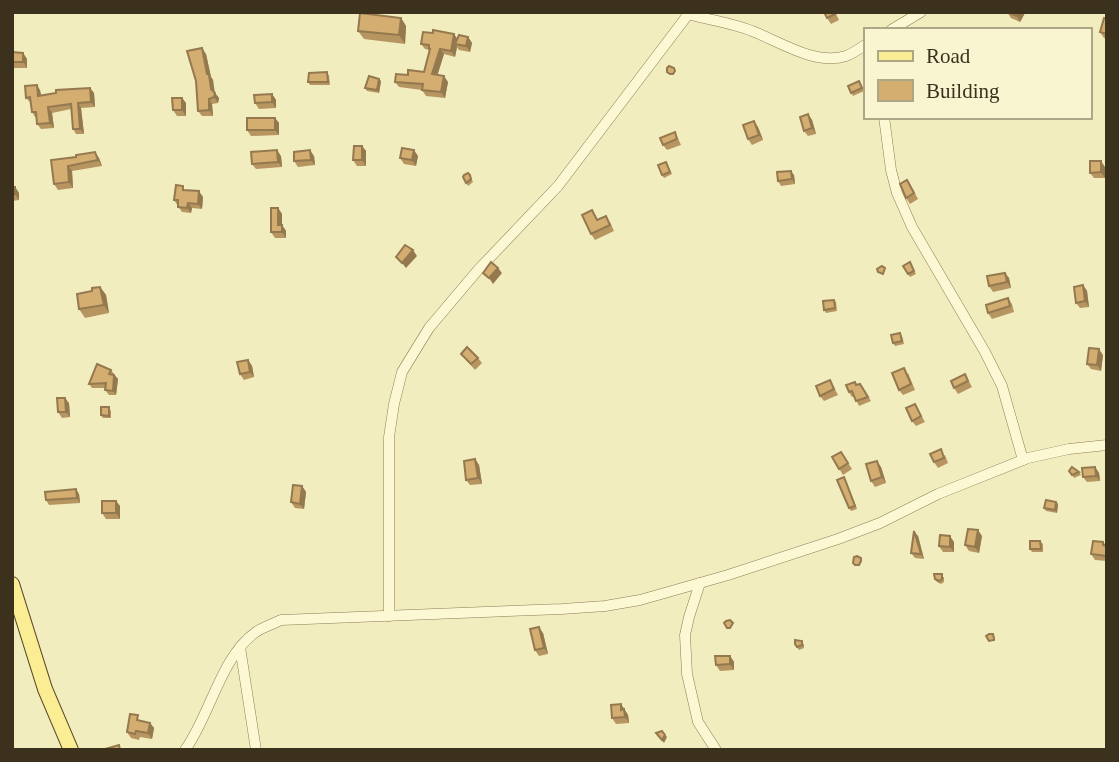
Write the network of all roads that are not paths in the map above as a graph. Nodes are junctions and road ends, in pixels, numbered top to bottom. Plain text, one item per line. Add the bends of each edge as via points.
1 (921, 12) edge
2 (689, 13) edge
3 (894, 28) edge
4 (864, 48) edge
5 (884, 119) edge
6 (1107, 445) edge
7 (1023, 460) junction
8 (701, 583) junction
9 (12, 584) edge
10 (389, 616) junction
11 (240, 646) junction
12 (71, 750) edge
13 (185, 750) edge
14 (256, 750) edge
15 (716, 750) edge

1 - 3 street
2 - 4 street via 812,55 832,58
2 - 10 street via 558,186 429,328 402,372 389,438
5 - 7 street via 897,193 996,374
6 - 7 street
7 - 8 street via 880,523
8 - 10 street via 606,606
8 - 15 street via 685,635 687,674 698,722
9 - 12 main road
10 - 11 street via 281,620
11 - 13 street
11 - 14 street

